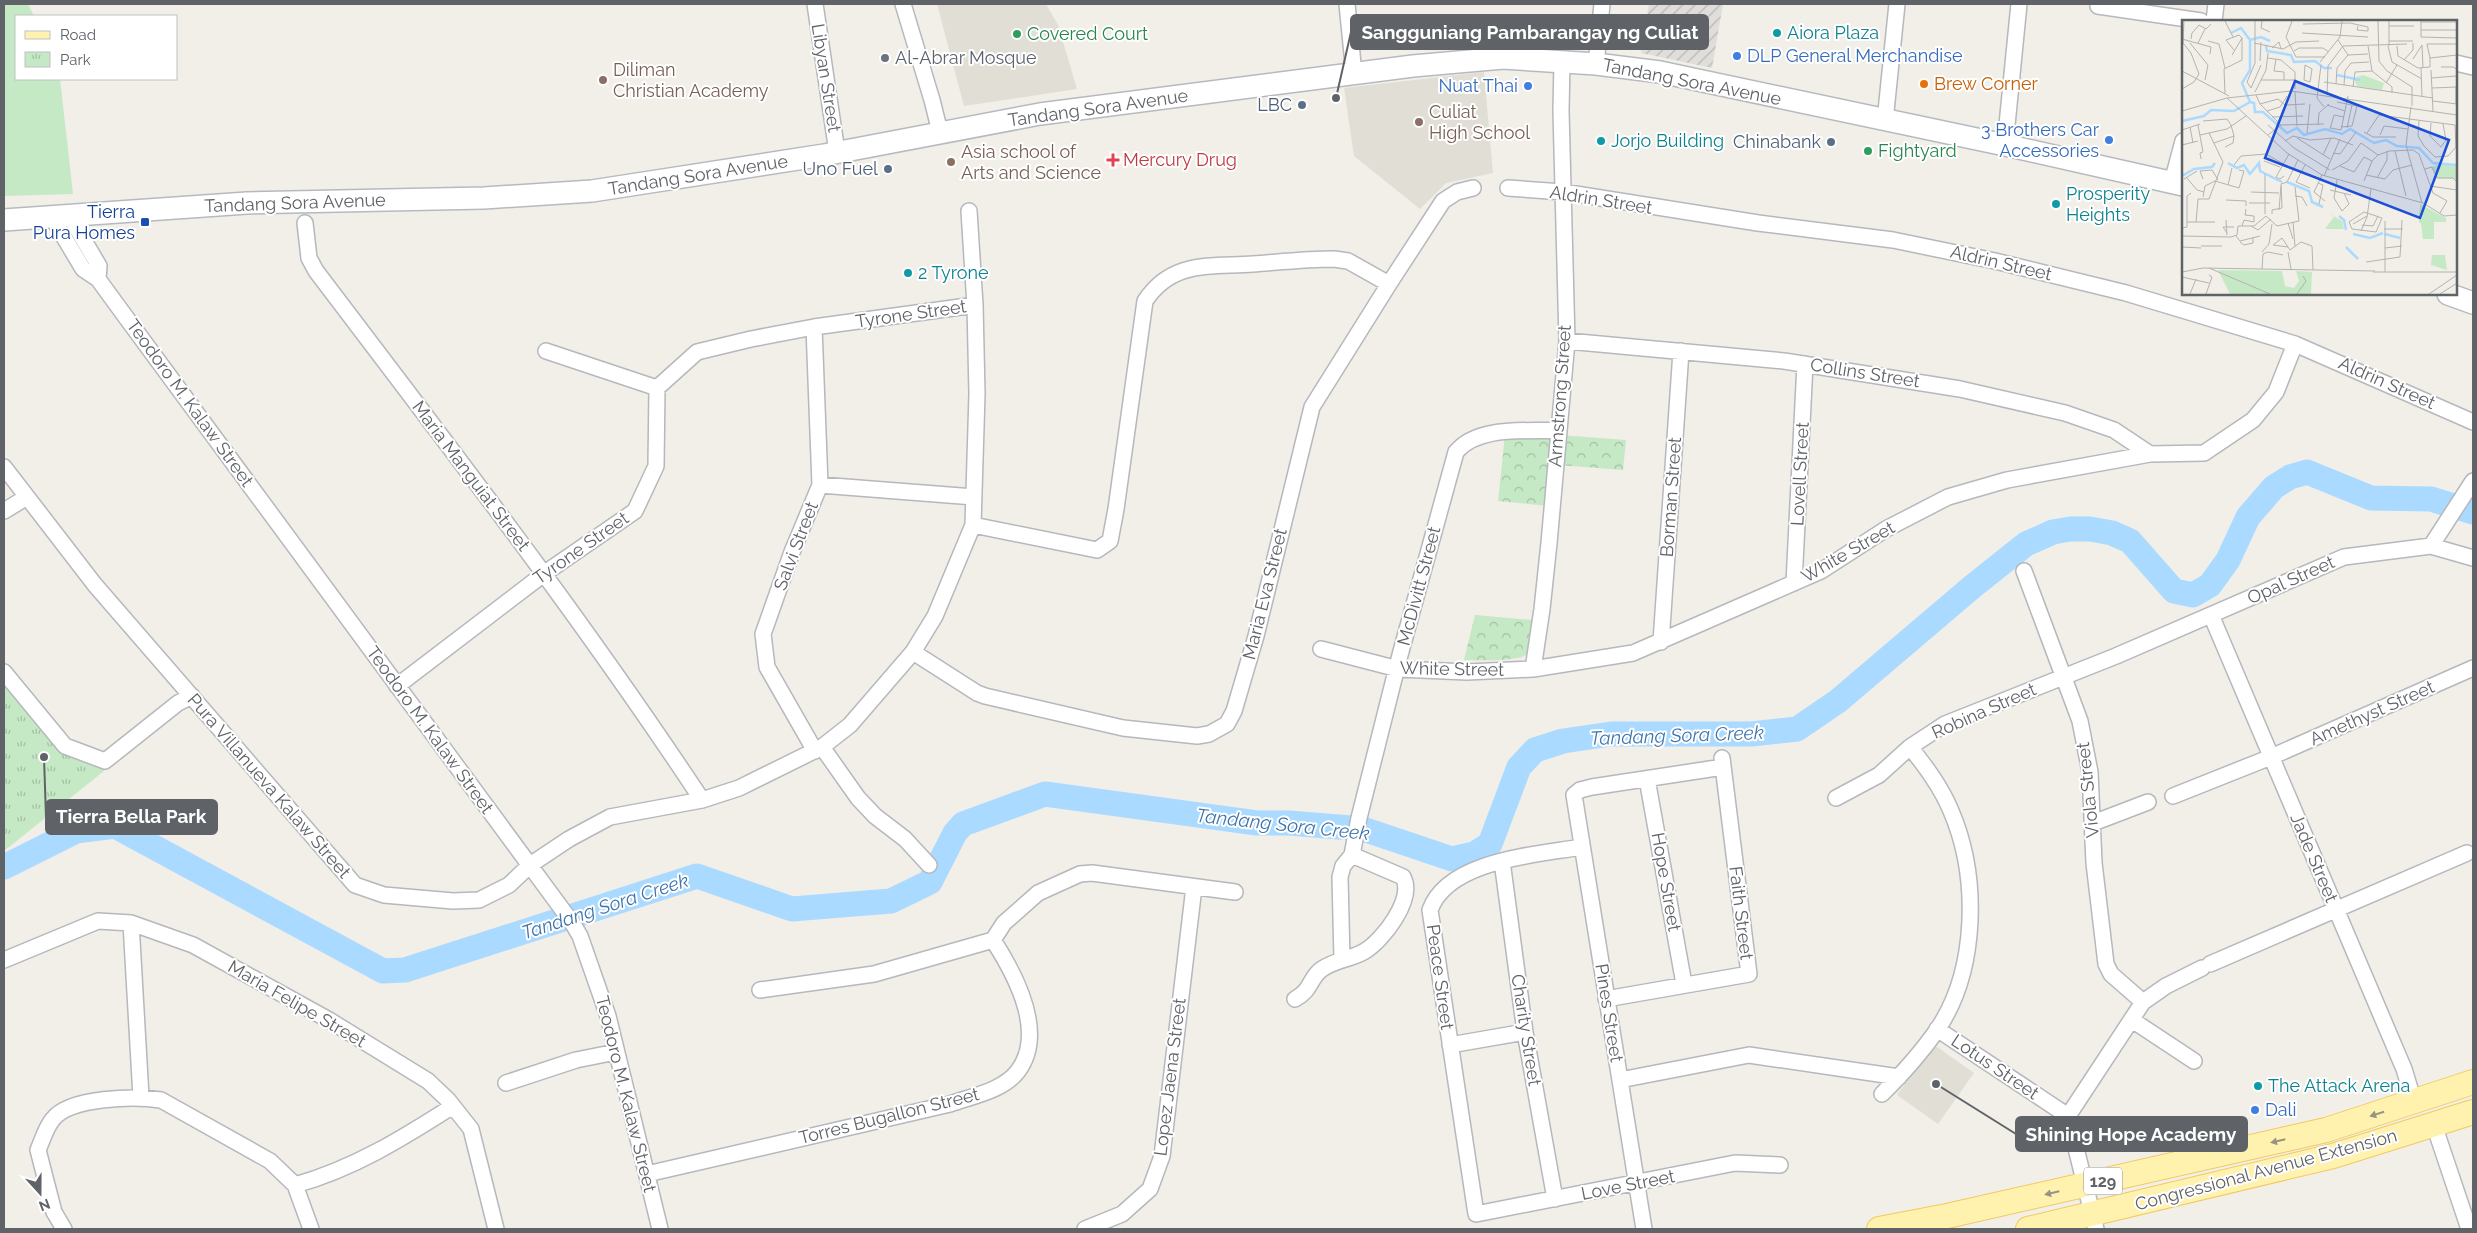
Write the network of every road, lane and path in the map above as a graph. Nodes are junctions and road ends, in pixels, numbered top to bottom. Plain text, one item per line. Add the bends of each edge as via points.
1 (815, 4) edge
2 (903, 4) edge
3 (1347, 4) edge
4 (1602, 4) edge
5 (1897, 4) edge
6 (2019, 4) edge
7 (2216, 4) edge
8 (2098, 6) dead end
9 (2194, 20) edge
10 (2214, 20) edge
11 (1562, 61) junction
12 (2457, 63) edge
13 (1596, 64) junction
14 (2473, 66) edge
15 (1354, 74) junction
16 (1885, 121) junction
17 (940, 132) junction
18 (2005, 145) junction
19 (2182, 150) edge
20 (837, 152) junction
21 (2178, 184) edge
22 (1473, 188) dead end
23 (1508, 188) dead end
24 (1563, 192) junction
25 (969, 211) dead end
26 (60, 216) junction
27 (4, 220) edge
28 (305, 223) dead end
29 (1389, 284) junction
30 (2451, 295) edge
31 (2473, 303) edge
32 (975, 305) junction
33 (814, 327) junction
34 (1567, 340) junction
35 (2296, 344) junction
36 (546, 351) dead end
37 (1681, 351) junction
38 (1805, 364) junction
39 (657, 388) junction
40 (2473, 422) edge
41 (1559, 430) junction
42 (2150, 454) junction
43 (4, 466) edge
44 (820, 485) junction
45 (2470, 487) edge
46 (27, 497) junction
47 (974, 497) junction
48 (4, 511) edge
49 (974, 525) junction
50 (2431, 546) junction
51 (2473, 558) edge
52 (2024, 571) dead end
53 (545, 573) junction
54 (1794, 583) junction
55 (2211, 615) junction
56 (1661, 642) junction
57 (1321, 649) dead end
58 (914, 652) junction
59 (2116, 656) joint
60 (2473, 668) edge
61 (1398, 669) junction
62 (1533, 669) junction
63 (4, 672) edge
64 (2064, 677) junction
65 (397, 686) junction
66 (192, 696) junction
67 (1910, 747) junction
68 (818, 749) junction
69 (2271, 757) junction
70 (1647, 779) junction
71 (2173, 796) dead end
72 (1574, 797) joint
73 (1836, 798) dead end
74 (702, 800) junction
75 (2148, 802) dead end
76 (2093, 823) junction
77 (1582, 847) junction
78 (2467, 853) dead end
79 (1352, 855) junction
80 (1502, 861) junction
81 (929, 865) dead end
82 (530, 866) junction
83 (1194, 887) junction
84 (1235, 892) dead end
85 (2337, 910) junction
86 (131, 923) junction
87 (993, 940) junction
88 (4, 960) edge
89 (1342, 960) junction
90 (1684, 984) junction
91 (760, 990) dead end
92 (1295, 999) dead end
93 (1606, 999) junction
94 (2144, 1002) junction
95 (2132, 1020) junction
96 (1937, 1029) junction
97 (1525, 1032) junction
98 (1450, 1044) junction
99 (616, 1052) junction
100 (2194, 1061) dead end
101 (1899, 1077) junction
102 (1620, 1080) junction
103 (2473, 1082) edge
104 (506, 1083) dead end
105 (1882, 1094) dead end
106 (141, 1097) junction
107 (2414, 1102) junction
108 (453, 1106) junction
109 (2473, 1112) edge
110 (2068, 1116) junction
111 (2434, 1125) junction
112 (2326, 1130) junction
113 (2333, 1156) junction
114 (1780, 1165) dead end
115 (647, 1174) junction
116 (1637, 1184) junction
117 (295, 1185) junction
118 (2086, 1185) junction
119 (1555, 1199) junction
120 (1476, 1214) joint
121 (2094, 1222) edge
122 (1949, 1223) edge
123 (64, 1229) edge
124 (311, 1229) edge
125 (496, 1229) edge
126 (660, 1229) edge
127 (1085, 1229) edge
128 (1644, 1229) edge
129 (1879, 1229) edge
130 (2028, 1229) edge
131 (2469, 1229) edge

1 - 20 street, Libyan Street
2 - 17 street
3 - 15 street
4 - 13 street
5 - 16 street
6 - 18 street
7 - 10 street
8 - 9 street
11 - 13 main road, Tandang Sora Avenue
11 - 15 main road, Tandang Sora Avenue via 1483,59
11 - 24 street, Armstrong Street
12 - 14 street
13 - 16 main road, Tandang Sora Avenue via 1660,72
15 - 17 main road, Tandang Sora Avenue via 1040,114
16 - 18 main road, Tandang Sora Avenue
17 - 20 main road, Tandang Sora Avenue
18 - 21 main road, Tandang Sora Avenue
19 - 21 street
20 - 26 main road, Tandang Sora Avenue via 628,187 567,193 247,203
22 - 29 street, Maria Eva Street via 1457,192 1443,201
23 - 24 street, Aldrin Street
24 - 34 street, Armstrong Street
24 - 35 street, Aldrin Street via 1758,223 1893,240 1961,253 2126,293
25 - 32 street, Pura Villanueva Kalaw Street
26 - 27 main road, Tandang Sora Avenue
26 - 65 street, Teodoro M. Kalaw Street via 83,269 98,279
28 - 53 street, Maria Manguiat Street via 309,258 316,270
29 - 49 street via 1348,261 1334,259 1200,266 1168,278 1154,288 1145,301 1110,541 1097,550
29 - 58 street, Maria Eva Street via 1312,407 1256,636 1234,711 1227,724 1209,734 1197,736 1123,728 977,693
30 - 31 main road
32 - 33 street, Tyrone Street
32 - 47 street, Pura Villanueva Kalaw Street
33 - 39 street, Tyrone Street via 697,352
33 - 44 street, Salvi Street
34 - 37 street, Collins Street
34 - 41 street, Armstrong Street
35 - 40 street, Aldrin Street
35 - 42 street, White Street via 2276,392 2254,420 2204,453
36 - 39 street
37 - 38 street, Collins Street
37 - 56 street, Borman Street
38 - 42 street, Collins Street via 1960,389 2065,414 2114,430
38 - 54 street, Lovell Street
39 - 53 street, Tyrone Street via 656,466 635,511
41 - 61 street, McDivitt Street via 1487,434 1462,444 1456,452
41 - 62 street, Armstrong Street
42 - 54 street, White Street via 2007,480 1948,497 1886,529 1821,571
43 - 46 street, Pura Villanueva Kalaw Street
44 - 47 street
44 - 68 street, Salvi Street via 763,634 767,667
45 - 50 street
46 - 48 street
46 - 66 street, Pura Villanueva Kalaw Street via 95,585
47 - 49 street, Pura Villanueva Kalaw Street
49 - 58 street, Pura Villanueva Kalaw Street via 935,616
50 - 51 street, Opal Street
50 - 55 street, Opal Street via 2344,557
52 - 64 street, Viola Street
53 - 65 street, Tyrone Street
53 - 74 street, Maria Manguiat Street
54 - 56 street, White Street
55 - 59 street, Opal Street
55 - 69 street, Jade Street
56 - 62 street, White Street via 1633,652
57 - 61 street, White Street
58 - 68 street, Pura Villanueva Kalaw Street via 850,725
59 - 64 street, Robina Street
60 - 69 street, Amethyst Street
61 - 62 street, White Street via 1467,672
61 - 79 street, McDivitt Street
63 - 66 street via 65,746 105,761 178,703
64 - 67 street, Robina Street via 1945,724
64 - 76 street, Viola Street via 2080,721 2090,772
65 - 82 street, Teodoro M. Kalaw Street
66 - 82 street, Pura Villanueva Kalaw Street via 355,885 384,895 479,900 509,885
67 - 73 street, Robina Street via 1879,775
67 - 96 street via 1933,777 1951,810 1963,846 1970,883 1970,921 1965,958 1954,995
68 - 74 street, Pura Villanueva Kalaw Street via 739,788
68 - 81 street, Salvi Street via 875,816 905,839
69 - 71 street, Amethyst Street
69 - 85 street, Jade Street
70 - 72 street, Faith Street via 1580,790
70 - 90 street, Hope Street
70 - 90 street, Faith Street via 1722,763 1749,974
72 - 77 street, Pines Street
74 - 82 street, Pura Villanueva Kalaw Street via 610,817 569,839
75 - 76 street
76 - 94 street, Viola Street via 2094,863 2106,964 2111,974
77 - 80 street, Peace Street
77 - 93 street, Pines Street
78 - 85 street
79 - 89 street, McDivitt Street via 1343,866 1340,877
79 - 89 street via 1400,874 1406,887 1399,913 1391,925 1365,952
80 - 97 street, Charity Street
80 - 98 street, Peace Street via 1450,882 1430,910
82 - 99 street, Teodoro M. Kalaw Street via 580,936 608,1016
83 - 84 street
83 - 87 street via 1080,874 1038,893 1004,923
83 - 127 street, Lopez Jaena Street via 1162,1156 1150,1189 1122,1214
85 - 94 street via 2206,966 2166,986
85 - 107 street, Jade Street via 2404,1069
86 - 88 street, Maria Felipe Street via 98,921
86 - 106 street
86 - 108 street, Maria Felipe Street via 193,945 329,1020 428,1081
87 - 91 street via 874,974
87 - 115 street, Torres Bugallon Street via 1012,970 1025,1002 1029,1044 1018,1071 995,1089 950,1104
89 - 92 street via 1321,969 1306,992
90 - 93 street, Faith Street
93 - 102 street, Pines Street
94 - 95 street
95 - 100 street
95 - 110 street
96 - 101 street
96 - 110 street, Lotus Street
97 - 98 street
97 - 119 street, Charity Street
98 - 120 street, Peace Street
99 - 104 street via 576,1060
99 - 115 street, Teodoro M. Kalaw Street
101 - 102 street via 1749,1055
101 - 105 street
102 - 116 street, Pines Street
103 - 107 main road, Congressional Avenue Extension / 129
106 - 117 street via 160,1100 257,1152
106 - 123 street via 79,1104 54,1118 38,1150 54,1212
107 -> 112 main road, Congressional Avenue Extension / 129
108 - 117 street via 366,1158
108 - 125 street, Maria Felipe Street via 471,1129
109 - 111 main road, Congressional Avenue Extension / 129
110 - 118 street
111 - 113 main road, Congressional Avenue Extension / 129
111 - 131 street
112 - 113 main road
112 -> 118 main road, Congressional Avenue Extension / 129
113 - 121 main road, Congressional Avenue Extension / 129
114 - 116 street, Love Street via 1734,1163
115 - 126 street, Teodoro M. Kalaw Street
116 - 119 street, Love Street
116 - 128 street, Pines Street
117 - 124 street
118 - 121 street
118 -> 122 main road, Congressional Avenue Extension / 129
119 - 120 street, Love Street
121 - 130 main road, Congressional Avenue Extension / 129
122 - 129 main road, Congressional Avenue Extension / 129

